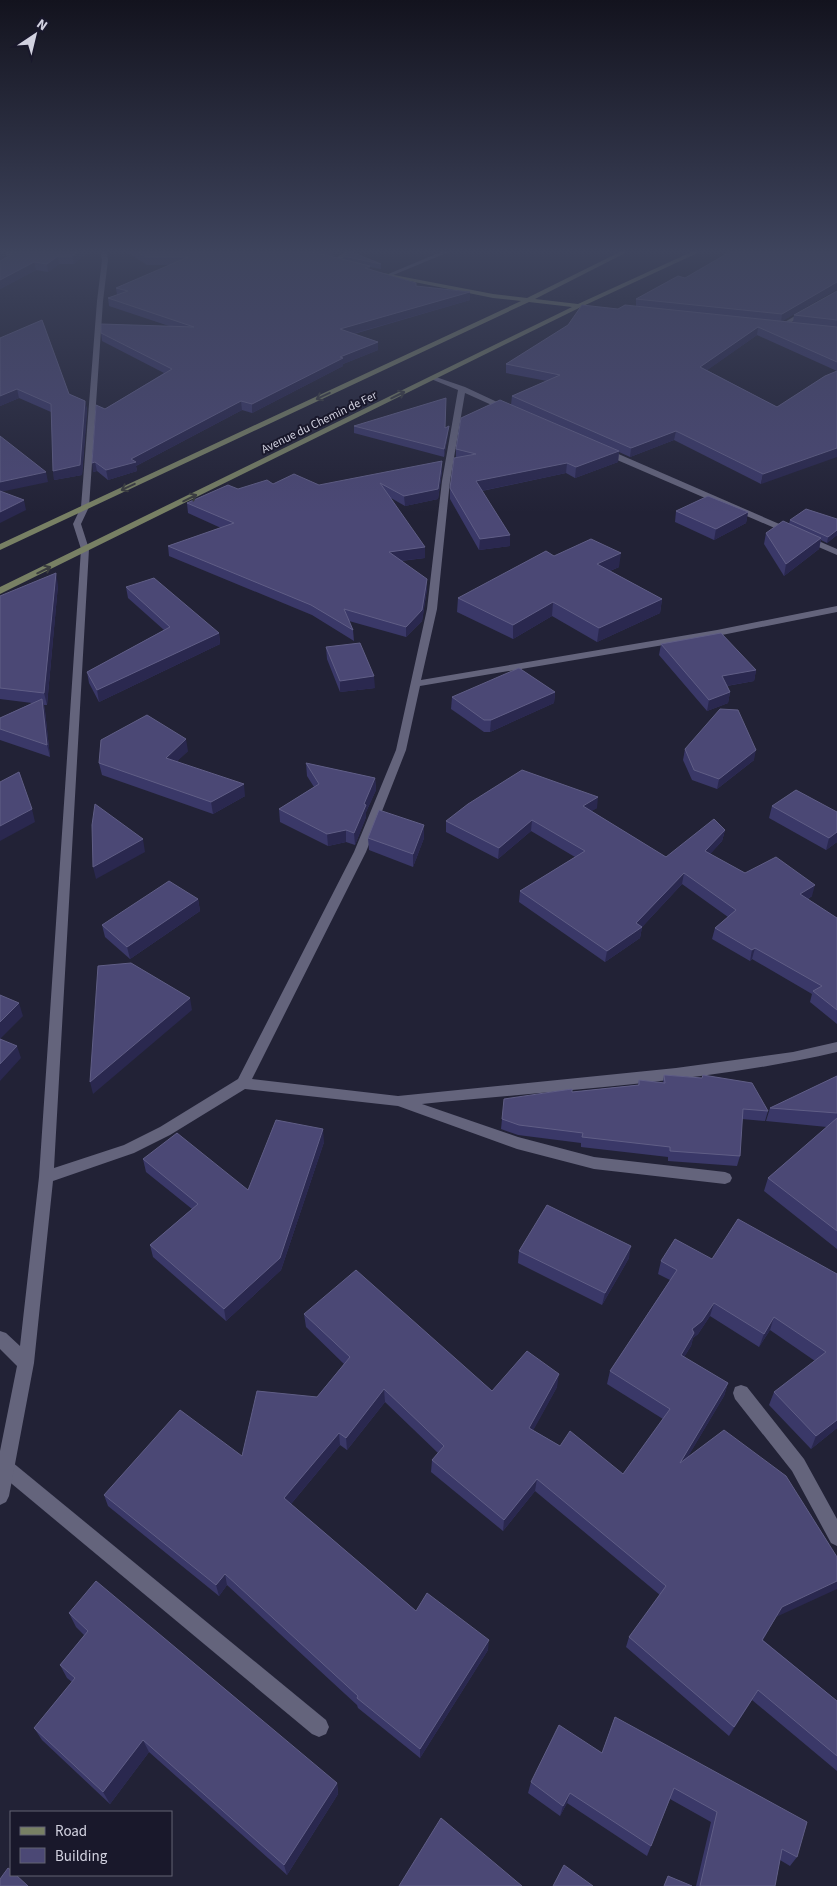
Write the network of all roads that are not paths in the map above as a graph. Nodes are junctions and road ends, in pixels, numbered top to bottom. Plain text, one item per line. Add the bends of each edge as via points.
1 (97, 337) edge
2 (449, 337) edge
3 (516, 337) edge
4 (433, 378) junction
5 (462, 389) junction
6 (513, 411) edge
7 (592, 445) edge
8 (85, 507) junction
9 (0, 547) edge
10 (85, 550) junction
11 (837, 552) edge
12 (0, 591) edge
13 (837, 609) edge
14 (416, 684) junction
15 (837, 1046) edge
16 (243, 1083) junction
17 (398, 1101) junction
18 (46, 1177) junction
19 (725, 1178) dead end
20 (0, 1338) edge
21 (26, 1363) junction
22 (741, 1393) dead end
23 (6, 1468) junction
24 (0, 1496) edge
25 (837, 1537) edge
26 (319, 1727) dead end

1 - 8 street
2 -> 8 main road, Avenue du Chemin de Fer
3 - 4 main road, Avenue du Chemin de Fer
4 - 5 street
10 -> 4 main road, Avenue du Chemin de Fer
5 - 6 street
5 - 14 street via 446,481 436,585
7 - 11 street
8 - 9 main road, Avenue du Chemin de Fer
8 - 10 street via 77,524
12 -> 10 main road, Avenue du Chemin de Fer
10 - 18 street
13 - 14 street via 717,633
14 - 16 street via 401,750 360,852
15 - 17 street via 793,1057 676,1073
16 - 17 street
16 - 18 street via 129,1149
17 - 19 street via 517,1143 594,1163
18 - 21 street
20 - 21 street
21 - 23 street
22 - 25 street via 798,1464
23 - 24 street
23 - 26 street

